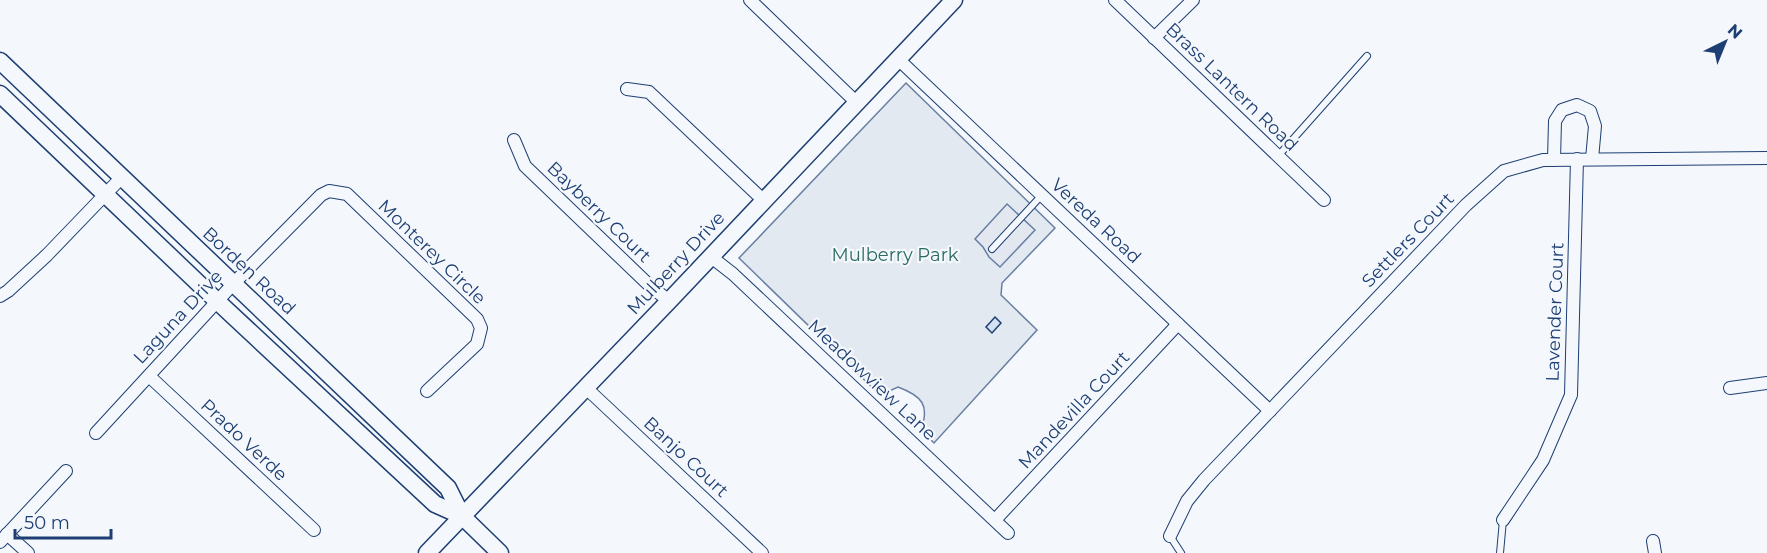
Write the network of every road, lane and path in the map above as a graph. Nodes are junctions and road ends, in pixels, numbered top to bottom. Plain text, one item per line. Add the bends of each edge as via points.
1 (750, 0) edge
2 (1115, 0) edge
3 (1193, 0) edge
4 (952, 1) edge
5 (1154, 38) junction
6 (1367, 56) dead end
7 (898, 59) junction
8 (0, 61) edge
9 (627, 89) dead end
10 (0, 94) edge
11 (856, 102) junction
12 (514, 140) dead end
13 (1278, 156) junction
14 (1767, 158) edge
15 (1578, 159) junction
16 (1592, 159) junction
17 (1554, 160) junction
18 (122, 177) junction
19 (106, 194) junction
20 (346, 194) joint
21 (1042, 195) junction
22 (763, 200) junction
23 (1324, 200) dead end
24 (992, 249) dead end
25 (710, 256) junction
26 (234, 283) junction
27 (0, 296) edge
28 (217, 301) junction
29 (669, 301) junction
30 (1178, 324) junction
31 (149, 376) junction
32 (1767, 383) edge
33 (585, 387) junction
34 (1730, 388) dead end
35 (427, 391) dead end
36 (1270, 411) junction
37 (96, 433) dead end
38 (66, 471) dead end
39 (462, 516) junction
40 (995, 520) junction
41 (1503, 520) joint
42 (314, 530) dead end
43 (1008, 532) dead end
44 (1170, 536) joint
45 (4, 538) edge
46 (28, 553) edge
47 (427, 553) edge
48 (500, 553) edge
49 (762, 553) edge
50 (1181, 553) edge
51 (1500, 553) edge

1 - 11 street
2 - 5 street, Brass Lantern Road
3 - 5 street
4 - 7 main road, Mulberry Drive
5 - 13 street, Brass Lantern Road
6 - 13 lane
7 - 11 main road, Mulberry Drive
7 - 21 street, Vereda Road
8 - 18 main road, Borden Road
9 - 22 street via 649,92
10 - 19 main road, Borden Road
11 - 22 main road, Mulberry Drive
12 - 29 street, Bayberry Court via 525,166
13 - 23 street, Brass Lantern Road
14 - 16 street, Settlers Court
15 - 16 street, Settlers Court
15 - 17 street, Settlers Court
15 - 41 street, Lavender Court via 1570,395 1543,460
16 - 17 street via 1595,126 1590,111 1577,105 1562,110 1555,121
17 - 36 street, Settlers Court via 1504,171 1466,205
18 - 19 street
18 - 26 main road, Borden Road
19 - 27 street via 47,255
19 - 28 main road, Borden Road
20 - 26 street, Laguna Drive via 329,191 321,195
20 - 35 street, Monterey Circle via 482,328 477,344
21 - 24 lane
21 - 30 street, Vereda Road
22 - 25 main road, Mulberry Drive
25 - 29 main road, Mulberry Drive
25 - 40 street, Meadowview Lane
26 - 28 street, Laguna Drive
26 - 39 main road, Borden Road via 448,488
28 - 31 street, Laguna Drive
28 - 39 main road, Borden Road via 435,504
29 - 33 main road, Mulberry Drive
30 - 36 street, Vereda Road
30 - 40 street, Mandevilla Court
31 - 37 street, Laguna Drive
31 - 42 street, Prado Verde
32 - 34 street
33 - 39 main road, Mulberry Drive
33 - 49 street, Banjo Court
36 - 44 street, Settlers Court via 1187,501
38 - 45 street
39 - 47 main road, Mulberry Drive
39 - 48 main road, Borden Road
40 - 43 street, Meadowview Lane
41 - 51 lane
44 - 50 lane
45 - 46 street

